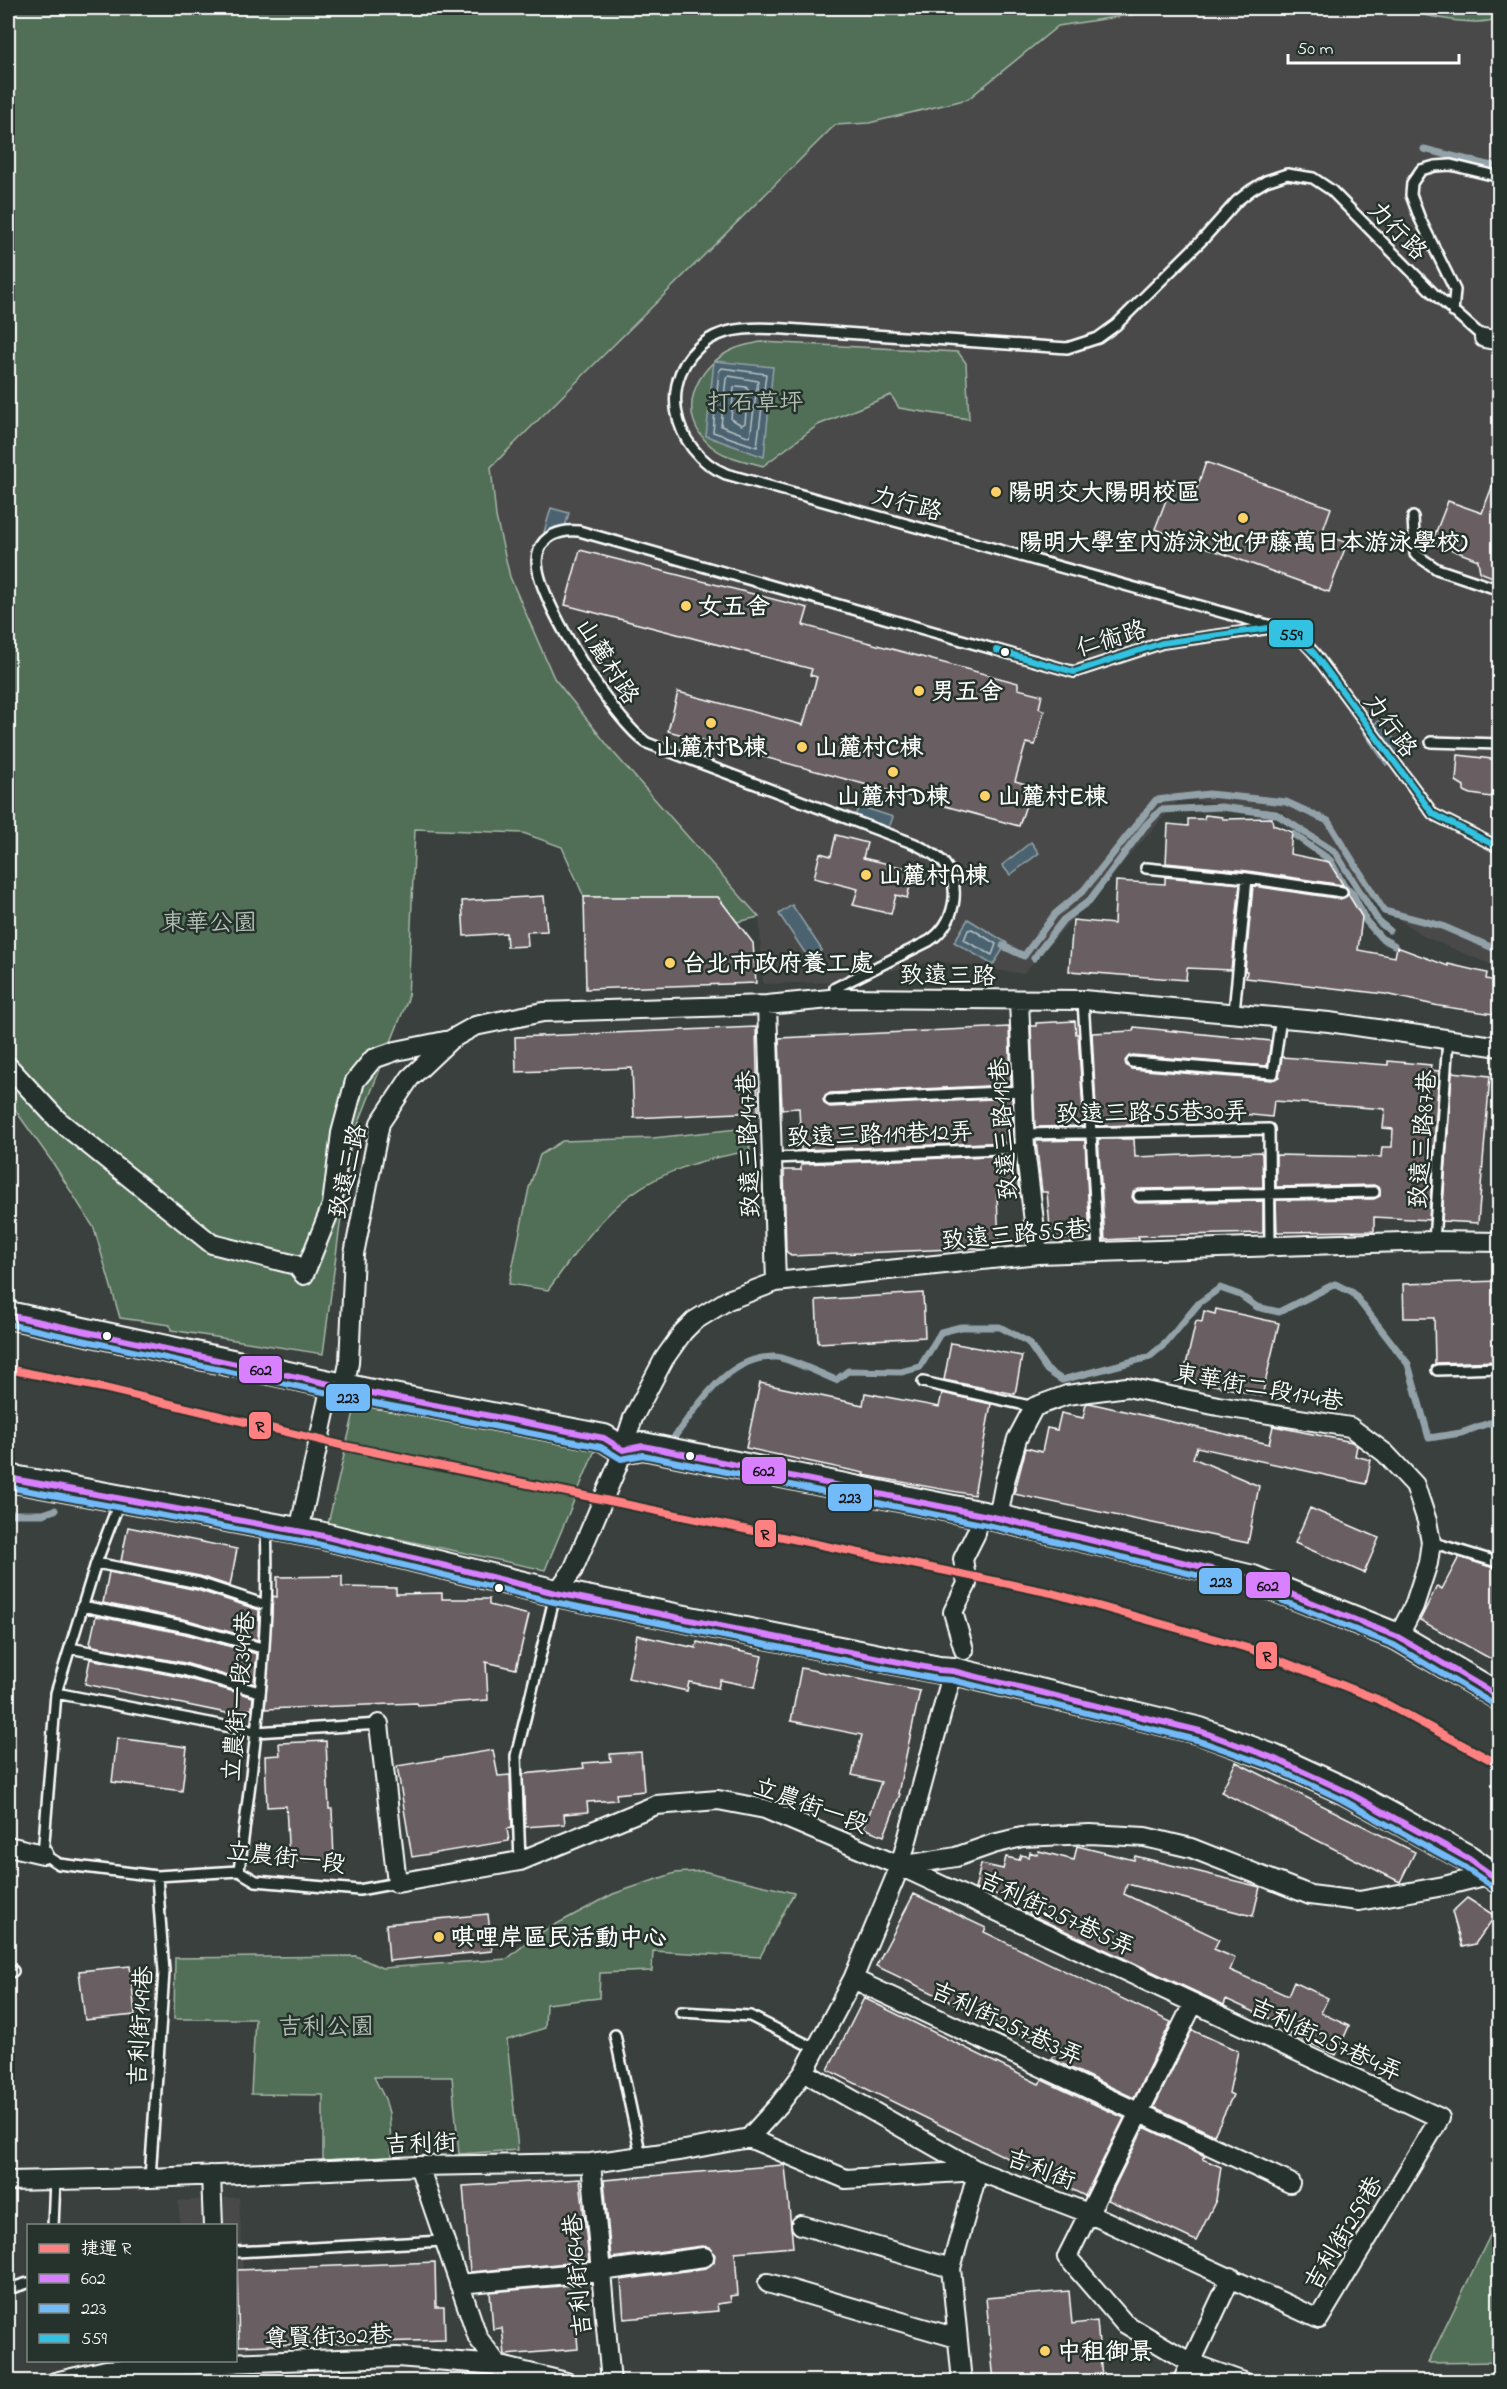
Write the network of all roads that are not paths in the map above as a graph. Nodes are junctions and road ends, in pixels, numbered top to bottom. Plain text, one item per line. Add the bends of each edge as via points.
1 (1500, 177) edge
2 (1453, 312) junction
3 (1492, 339) edge
4 (1413, 518) dead end
5 (1500, 590) edge
6 (1276, 627) junction
7 (996, 650) joint
8 (1431, 742) dead end
9 (1500, 744) edge
10 (1500, 848) edge
11 (1146, 868) dead end
12 (1247, 878) junction
13 (1342, 892) dead end
14 (836, 998) junction
15 (1018, 1000) junction
16 (1083, 1000) junction
17 (767, 1005) junction
18 (1234, 1012) junction
19 (1281, 1017) junction
20 (1449, 1039) junction
21 (450, 1040) junction
22 (1500, 1047) edge
23 (1132, 1062) dead end
24 (8, 1066) edge
25 (1023, 1091) junction
26 (830, 1100) dead end
27 (1092, 1132) junction
28 (1025, 1141) junction
29 (773, 1158) junction
30 (1374, 1192) dead end
31 (1269, 1194) junction
32 (1139, 1196) dead end
33 (1434, 1241) junction
34 (1500, 1242) edge
35 (1270, 1247) junction
36 (1098, 1251) junction
37 (1038, 1254) junction
38 (776, 1282) junction
39 (8, 1316) edge
40 (1500, 1368) edge
41 (1437, 1370) dead end
42 (923, 1382) dead end
43 (337, 1386) junction
44 (1034, 1407) junction
45 (623, 1450) junction
46 (8, 1478) edge
47 (120, 1500) junction
48 (998, 1518) junction
49 (266, 1524) junction
50 (299, 1531) junction
51 (976, 1533) dead end
52 (1431, 1542) junction
53 (96, 1563) junction
54 (1500, 1563) edge
55 (555, 1593) junction
56 (266, 1605) junction
57 (82, 1606) junction
58 (1398, 1637) junction
59 (70, 1648) junction
60 (262, 1648) junction
61 (959, 1660) junction
62 (259, 1692) junction
63 (56, 1693) junction
64 (1500, 1697) edge
65 (379, 1724) joint
66 (256, 1732) junction
67 (8, 1846) edge
68 (43, 1854) junction
69 (520, 1861) junction
70 (900, 1866) junction
71 (239, 1871) junction
72 (1498, 1874) edge
73 (157, 1876) junction
74 (397, 1883) junction
75 (853, 1978) junction
76 (1193, 2004) junction
77 (681, 2012) dead end
78 (615, 2035) dead end
79 (816, 2049) junction
80 (804, 2073) junction
81 (1140, 2111) junction
82 (1440, 2118) joint
83 (749, 2138) junction
84 (641, 2156) junction
85 (591, 2163) junction
86 (419, 2166) junction
87 (978, 2171) junction
88 (211, 2175) junction
89 (150, 2178) junction
90 (55, 2180) junction
91 (8, 2181) edge
92 (1290, 2183) dead end
93 (1088, 2213) junction
94 (53, 2224) edge
95 (213, 2224) edge
96 (801, 2225) dead end
97 (443, 2241) junction
98 (237, 2252) edge
99 (704, 2257) dead end
100 (951, 2268) junction
101 (601, 2271) junction
102 (1231, 2277) junction
103 (27, 2283) edge
104 (768, 2283) dead end
105 (459, 2284) junction
106 (8, 2289) edge
107 (957, 2338) junction
108 (225, 2362) edge
109 (237, 2362) edge
110 (1191, 2363) junction
111 (497, 2365) junction
112 (54, 2382) edge
113 (229, 2382) edge
114 (511, 2382) edge
115 (566, 2382) edge
116 (611, 2382) edge
117 (962, 2382) edge
118 (1182, 2382) edge
119 (1244, 2382) edge

1 - 2 lane via 1442,165 1421,170 1412,183 1414,204 1455,290
2 - 3 lane, 力行路
2 - 6 lane, 力行路 via 1331,190 1313,178 1287,174 1266,181 1237,201 1116,325 1098,338 1067,348 776,328 734,330 709,339 689,357 676,382 674,404 678,423 686,440 711,468
4 - 5 lane via 1415,554 1437,569
6 - 7 lane, 仁術路 via 1162,643 1074,672
6 - 10 lane, 力行路 via 1303,641 1314,653 1433,814
7 - 14 lane, 山麓村路 via 579,531 554,535 539,549 538,570 550,603 603,696 636,736 915,844 944,864 954,891 951,913 940,933 835,988
8 - 9 lane
11 - 12 lane
12 - 13 lane
12 - 18 lane
14 - 15 street, 致遠三路
14 - 17 street, 致遠三路
15 - 16 street, 致遠三路
15 - 25 street, 致遠三路119巷
16 - 18 street, 致遠三路
16 - 27 lane
17 - 21 street, 致遠三路 via 543,1012 475,1026
17 - 29 street, 致遠三路147巷
18 - 19 street, 致遠三路
19 - 20 street, 致遠三路
19 - 23 lane via 1273,1073
20 - 22 street, 致遠三路
20 - 33 lane, 致遠三路87巷
21 - 24 street via 373,1059 355,1081 341,1133 332,1205 304,1275 296,1265 212,1244 58,1120
21 - 43 street, 致遠三路 via 410,1078 380,1124 354,1254 349,1363
25 - 26 lane
25 - 28 street, 致遠三路119巷
27 - 28 lane, 致遠三路55巷30弄
27 - 31 lane, 致遠三路55巷30弄 via 1269,1129
27 - 36 lane
28 - 29 lane, 致遠三路119巷12弄
28 - 37 street, 致遠三路119巷
29 - 38 street, 致遠三路147巷
30 - 31 lane
31 - 32 lane
31 - 35 lane, 致遠三路55巷30弄
33 - 34 street, 致遠三路55巷
33 - 35 street, 致遠三路55巷
35 - 36 street, 致遠三路55巷
36 - 37 street, 致遠三路55巷
37 - 38 street, 致遠三路55巷
38 - 45 street, 致遠三路55巷 via 728,1300 683,1332 633,1418
39 - 43 street
40 - 41 lane
42 - 44 lane
43 - 45 street via 604,1438
43 - 50 street, 致遠三路
44 - 48 street via 1017,1439
44 - 52 street, 東華街二段174巷 via 1067,1395 1128,1387 1350,1427 1385,1453 1415,1485
45 - 48 street via 643,1446
45 - 55 street, 致遠三路55巷 via 573,1570
46 - 47 street
47 - 49 street
47 - 53 lane
48 - 58 street via 1253,1579
49 - 50 street
49 - 56 lane, 立農街一段349巷
50 - 55 street
51 - 61 street via 963,1559 967,1584 953,1612
52 - 54 lane
52 - 58 street, 東華街二段174巷 via 1414,1606
53 - 56 lane via 199,1583
53 - 57 lane
55 - 61 street via 939,1670
55 - 69 lane via 516,1756
56 - 60 lane, 立農街一段349巷
57 - 59 lane
57 - 60 lane via 187,1627
58 - 64 street
59 - 62 lane via 183,1670
59 - 63 lane
60 - 62 lane, 立農街一段349巷
61 - 70 street
61 - 72 street via 1200,1731 1273,1758 1345,1791
62 - 66 lane, 立農街一段349巷
63 - 66 lane
63 - 68 lane
65 - 66 lane
65 - 74 street
66 - 71 lane, 立農街一段349巷
67 - 68 street, 立農街一段
68 - 73 lane, 立農街一段 via 59,1864
69 - 70 street, 立農街一段 via 656,1806 718,1800 765,1809
69 - 74 street, 立農街一段
70 - 72 street via 956,1857 1022,1837 1090,1833 1145,1837 1191,1848 1310,1895 1359,1901
70 - 75 street
70 - 76 street, 吉利街257巷5弄
71 - 73 lane, 立農街一段
71 - 74 lane, 立農街一段 via 256,1881 359,1890
73 - 89 lane, 吉利街149巷 via 164,1972
75 - 79 street
75 - 81 street, 吉利街257巷3弄
76 - 81 street
76 - 82 street, 吉利街257巷4弄
77 - 79 lane via 750,2016
78 - 84 lane
79 - 80 street
80 - 83 street
80 - 87 street, 吉利街
81 - 92 street, 吉利街257巷3弄
81 - 93 street
82 - 102 street, 吉利街259巷 via 1319,2319
83 - 84 street, 吉利街
83 - 87 street via 846,2179
84 - 85 street, 吉利街
85 - 86 street, 吉利街
85 - 101 street, 吉利街164巷
86 - 88 street, 吉利街
86 - 97 street
87 - 93 street, 吉利街
87 - 100 street
88 - 89 street, 吉利街
88 - 95 street
89 - 90 street, 吉利街
90 - 91 street, 吉利街
90 - 94 lane
93 - 102 street, 吉利街259巷
93 - 110 street, 吉利街 via 1067,2257 1124,2323
96 - 100 street
97 - 98 lane
97 - 105 street
99 - 101 street
100 - 107 street
101 - 105 street
101 - 116 street, 吉利街164巷
102 - 110 street
103 - 106 lane
104 - 107 street
105 - 111 street via 478,2338
107 - 117 street
108 - 112 street, 尊賢街302巷 via 106,2370
108 - 113 street
109 - 111 street, 尊賢街302巷 via 397,2357
110 - 118 street
110 - 119 street, 吉利街
111 - 114 street
111 - 115 street, 尊賢街302巷

